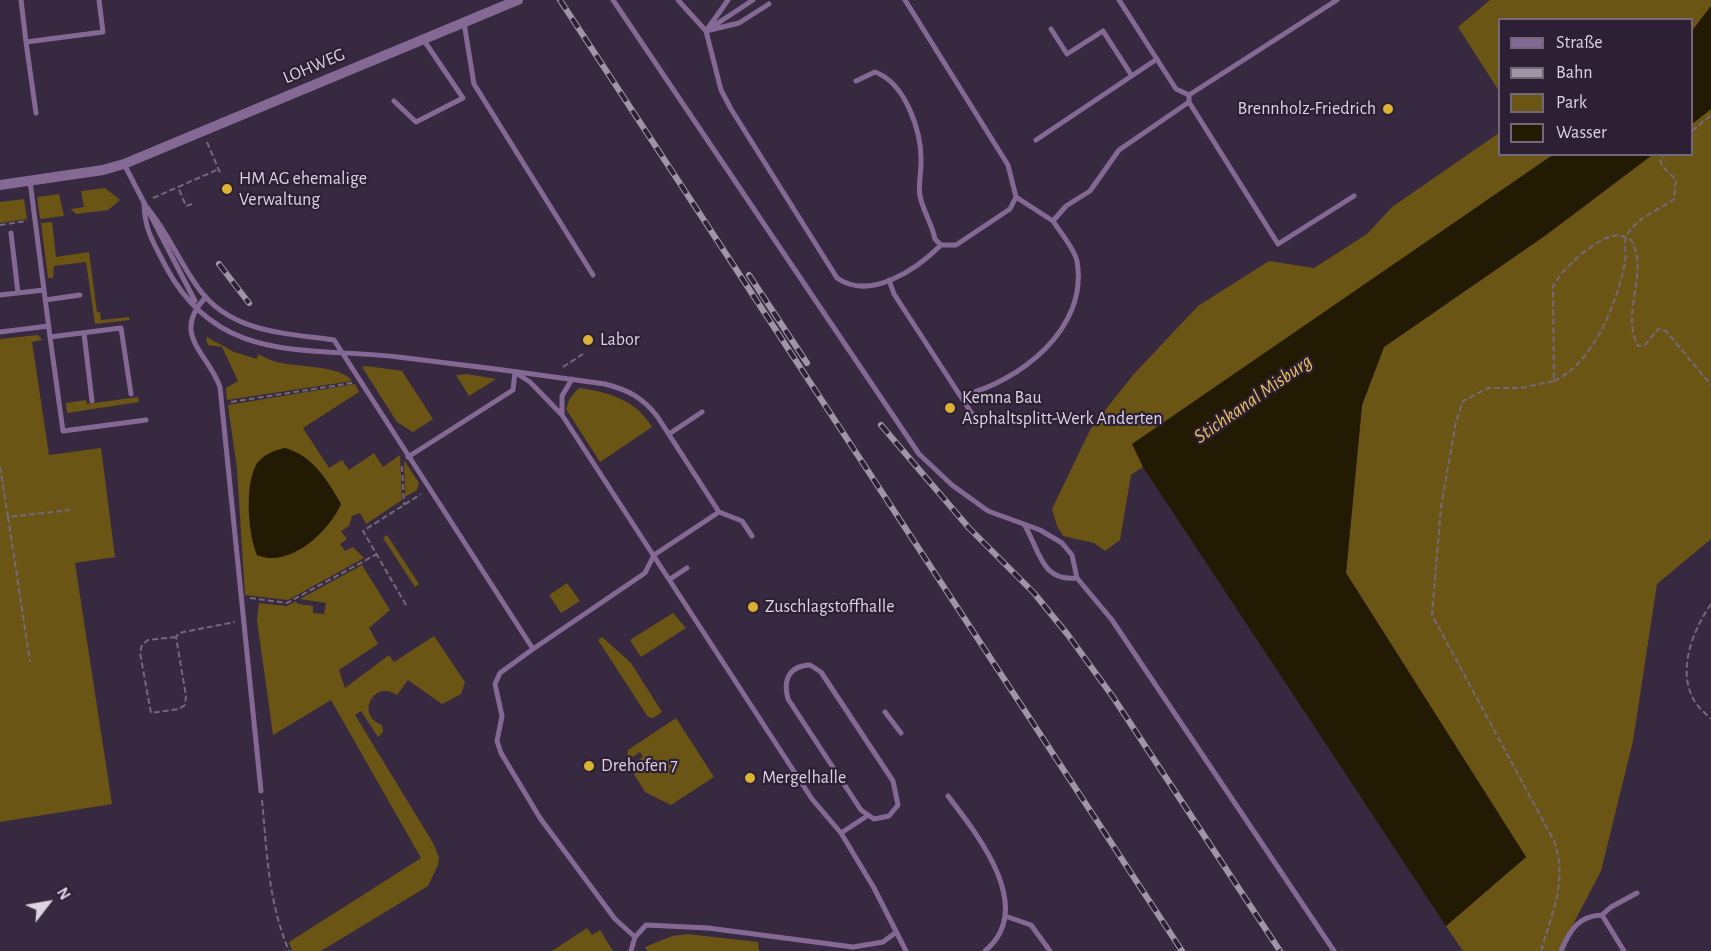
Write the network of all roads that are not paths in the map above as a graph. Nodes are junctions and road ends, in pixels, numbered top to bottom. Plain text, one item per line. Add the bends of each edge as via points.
1 (21, 0) edge
2 (99, 0) edge
3 (613, 0) edge
4 (678, 0) edge
5 (729, 0) edge
6 (753, 0) edge
7 (905, 0) edge
8 (1119, 0) edge
9 (1337, 0) edge
10 (511, 1) edge
11 (769, 4) dead end
12 (463, 21) junction
13 (1051, 29) dead end
14 (706, 31) junction
15 (422, 38) junction
16 (26, 42) junction
17 (1158, 61) junction
18 (1132, 76) junction
19 (856, 81) dead end
20 (1189, 99) junction
21 (394, 101) dead end
22 (36, 113) dead end
23 (1036, 140) dead end
24 (124, 164) junction
25 (30, 181) junction
26 (0, 185) edge
27 (1354, 196) dead end
28 (1016, 197) junction
29 (143, 203) junction
30 (1053, 221) junction
31 (11, 233) dead end
32 (941, 245) junction
33 (593, 275) dead end
34 (889, 280) junction
35 (44, 290) junction
36 (18, 293) junction
37 (0, 295) edge
38 (80, 295) dead end
39 (206, 297) junction
40 (45, 300) junction
41 (197, 306) junction
42 (49, 326) junction
43 (0, 332) edge
44 (84, 333) junction
45 (50, 337) junction
46 (341, 354) junction
47 (515, 372) junction
48 (572, 379) junction
49 (131, 394) dead end
50 (961, 396) junction
51 (92, 401) dead end
52 (702, 412) dead end
53 (562, 415) junction
54 (146, 420) dead end
55 (976, 420) dead end
56 (669, 434) junction
57 (408, 457) junction
58 (719, 512) junction
59 (1024, 525) junction
60 (752, 536) dead end
61 (654, 555) junction
62 (687, 568) dead end
63 (1077, 578) junction
64 (670, 579) junction
65 (533, 650) junction
66 (789, 662) dead end
67 (795, 670) junction
68 (885, 712) dead end
69 (902, 734) dead end
70 (261, 791) road end
71 (948, 796) dead end
72 (867, 816) junction
73 (841, 833) junction
74 (1637, 893) dead end
75 (1602, 915) junction
76 (1005, 916) junction
77 (896, 933) junction
78 (635, 937) junction
79 (854, 949) edge
80 (631, 951) edge
81 (906, 951) edge
82 (985, 951) edge
83 (1050, 951) edge
84 (1334, 951) edge
85 (1560, 951) edge
86 (1624, 951) edge

1 - 16 lane
2 - 16 lane via 104,32
3 - 59 lane via 919,454 988,511
4 - 14 lane
5 - 14 lane
6 - 14 lane
7 - 28 lane via 1008,165
8 - 17 lane
9 - 20 lane
10 - 12 street, LOHWEG
11 - 14 lane via 740,23
12 - 15 street, LOHWEG
12 - 33 lane via 474,84
13 - 18 lane via 1067,54 1103,31
14 - 34 lane via 731,109 837,278 862,288
15 - 21 lane via 463,98 416,122
15 - 24 street, LOHWEG
16 - 22 lane
17 - 18 lane
17 - 20 lane via 1176,89
18 - 23 lane
19 - 32 lane via 875,72 884,75 904,100 913,118 922,161 919,193 935,239
20 - 27 lane via 1278,244
20 - 30 lane via 1119,150 1090,191 1066,206
24 - 25 street, LOHWEG
24 - 29 lane
25 - 26 street, LOHWEG
25 - 35 lane
28 - 30 lane
28 - 32 lane via 1010,209 956,245
29 - 39 lane
29 - 41 lane
29 - 41 lane via 145,226 174,281
30 - 50 lane via 1077,260 1076,290 1066,322 1044,351 1018,370 993,386
31 - 36 lane
32 - 34 lane
34 - 50 lane via 894,294
35 - 36 lane
35 - 40 lane
36 - 37 lane
38 - 40 lane
39 - 41 lane
39 - 46 lane via 250,327 334,340
40 - 42 lane
41 - 46 lane via 249,340 295,351
41 - 70 lane via 190,323 194,342 217,380 222,404
42 - 43 lane
42 - 45 lane
44 - 45 lane
44 - 49 lane via 121,328
44 - 51 lane
45 - 54 lane via 63,431
46 - 47 lane via 395,356
46 - 57 lane
47 - 48 lane
47 - 53 lane
47 - 57 lane via 513,390
48 - 53 lane via 562,396
48 - 56 lane via 627,390 645,401
50 - 55 lane
52 - 56 lane
53 - 61 lane
56 - 58 lane
57 - 65 lane
58 - 60 lane via 742,521
58 - 61 lane
59 - 63 lane via 1040,530 1069,549
59 - 63 lane via 1052,575 1063,580
61 - 64 lane
61 - 65 lane via 645,573
62 - 64 lane
63 - 84 lane via 1130,646
64 - 73 lane via 812,799
65 - 78 lane via 500,673 495,684 502,716 497,741 501,753 540,818 615,918
66 - 67 lane
67 - 72 lane via 785,682 788,699
67 - 72 lane via 810,665 821,672 893,781 898,798 895,811 881,819
68 - 69 lane
71 - 76 lane via 995,866 1003,884
72 - 73 lane
73 - 77 lane
74 - 75 lane
75 - 85 lane via 1576,923
75 - 86 lane
76 - 82 lane via 995,941
76 - 83 lane via 1031,925
77 - 79 lane via 883,942
77 - 81 lane
78 - 79 lane via 646,925 676,925
78 - 80 lane

